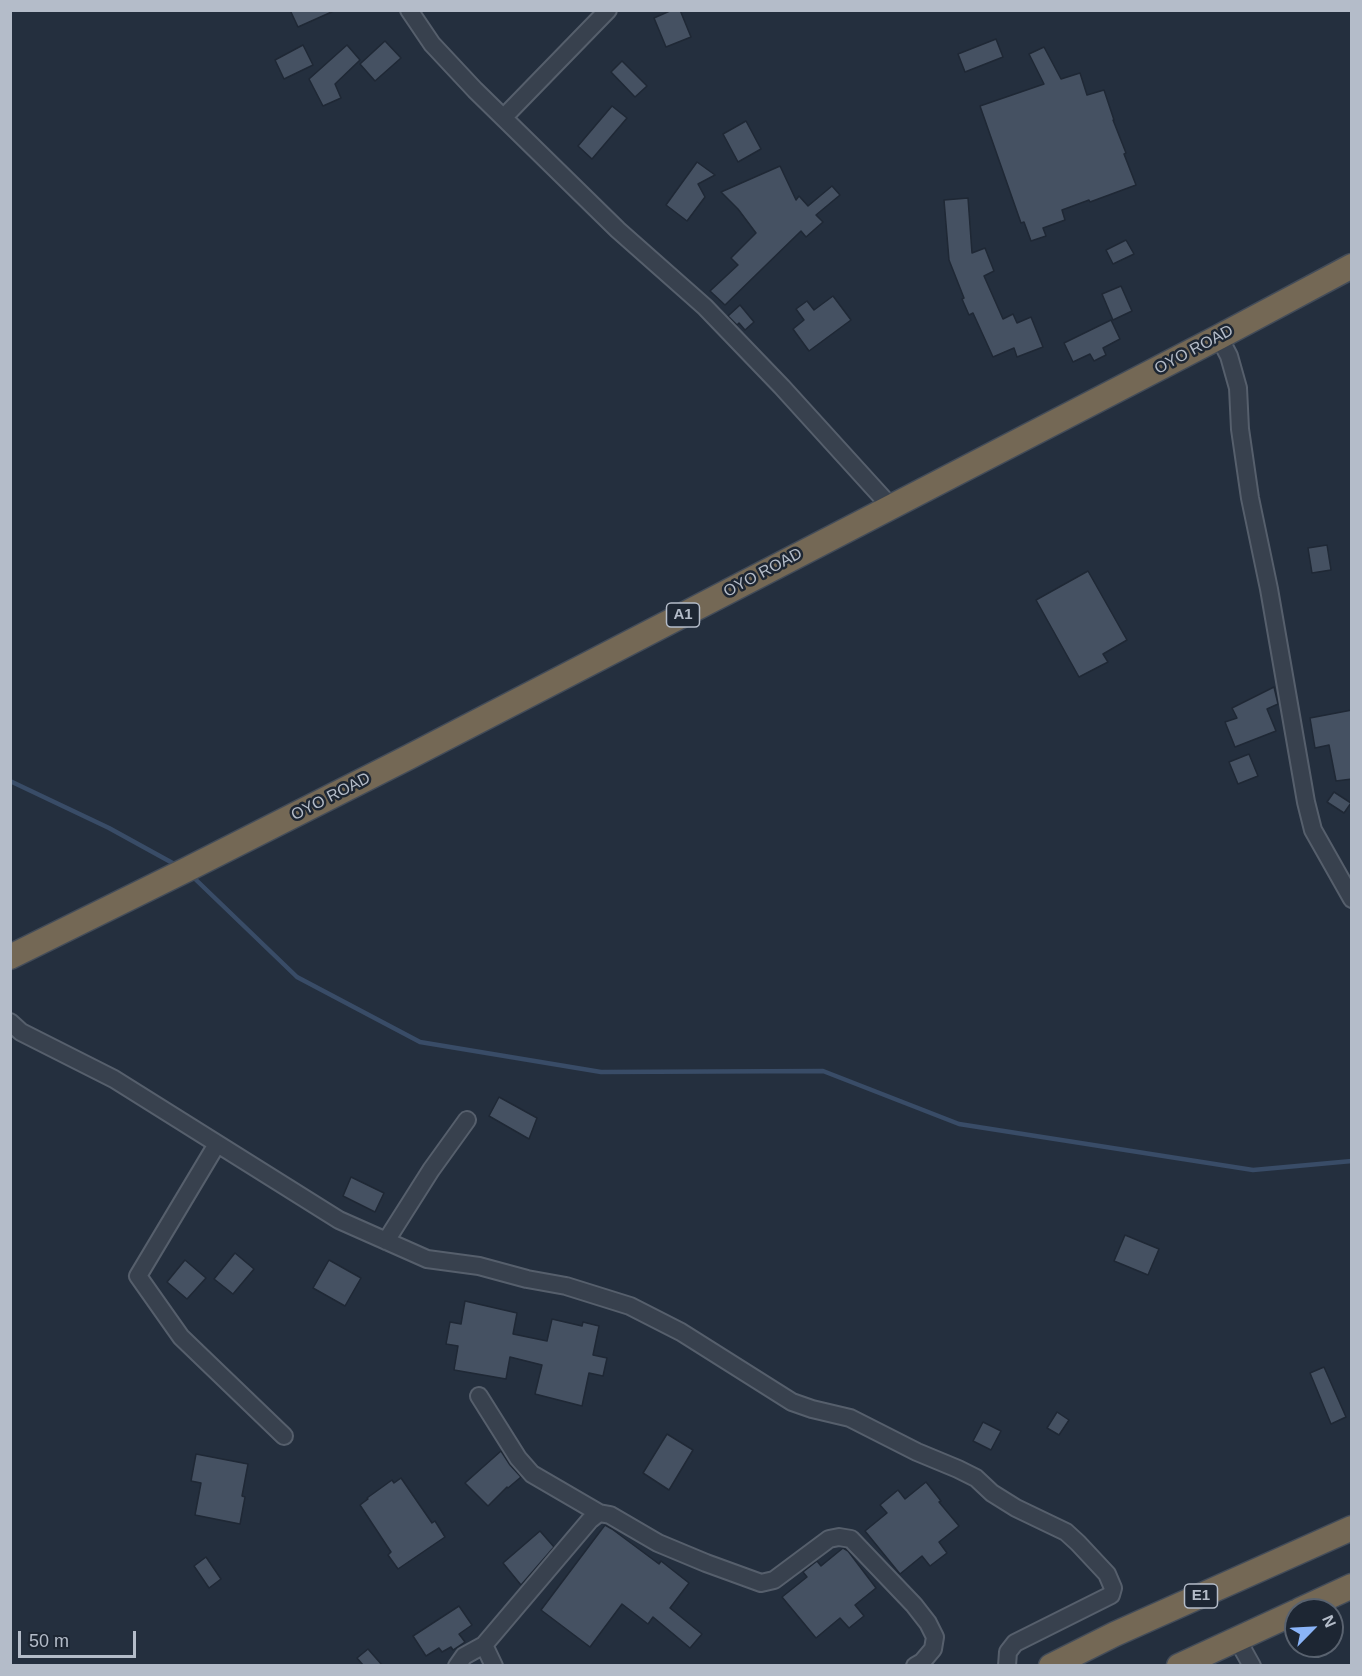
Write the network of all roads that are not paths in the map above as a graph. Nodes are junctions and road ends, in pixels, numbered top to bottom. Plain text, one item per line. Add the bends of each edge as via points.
1 (608, 10) edge
2 (412, 11) edge
3 (504, 117) junction
4 (1352, 266) edge
5 (1219, 337) junction
6 (891, 507) junction
7 (1352, 899) edge
8 (10, 957) edge
9 (10, 1022) edge
10 (467, 1120) dead end
11 (217, 1144) junction
12 (386, 1241) junction
13 (479, 1396) dead end
14 (284, 1436) dead end
15 (599, 1513) junction
16 (1352, 1528) edge
17 (1352, 1586) edge
18 (1326, 1598) edge
19 (1284, 1617) edge
20 (1237, 1639) junction
21 (484, 1645) junction
22 (457, 1665) edge
23 (494, 1665) edge
24 (915, 1665) edge
25 (1007, 1665) edge
26 (1051, 1665) edge
27 (1179, 1665) edge
28 (1252, 1665) edge

1 - 3 street
2 - 3 street via 432,44
3 - 6 street via 618,230 705,307
4 - 5 highway, OYO ROAD / A1
5 - 6 highway, OYO ROAD / A1
5 - 7 street via 1238,388 1250,498 1306,802 1313,830
6 - 8 highway, OYO ROAD / A1 via 409,758
9 - 11 street via 21,1032 114,1079
10 - 12 street
11 - 12 street via 339,1220
11 - 14 street via 138,1276 181,1337
12 - 25 street via 427,1259 566,1286 630,1306 681,1332 792,1402 850,1418 950,1465 1016,1508 1066,1532 1107,1574 1112,1595 1014,1643
13 - 15 street via 532,1474
15 - 21 street
15 - 24 street via 610,1515 658,1543 761,1583 774,1580 829,1539 851,1539 928,1623 935,1637 933,1649
16 - 26 highway, E1
17 - 18 highway
19 - 20 highway
20 - 27 highway
20 - 28 street
21 - 22 street via 464,1656
21 - 23 street

